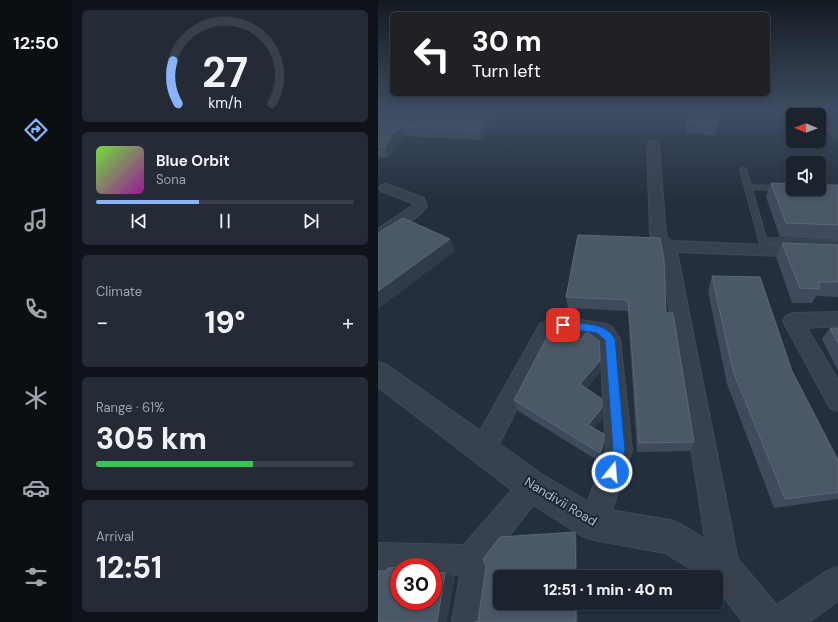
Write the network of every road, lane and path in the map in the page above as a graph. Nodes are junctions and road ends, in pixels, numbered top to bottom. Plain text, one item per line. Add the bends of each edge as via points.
1 (653, 144) dead end
2 (743, 169) dead end
3 (748, 187) junction
4 (386, 188) dead end
5 (786, 189) edge
6 (378, 236) edge
7 (838, 244) edge
8 (764, 245) junction
9 (668, 246) junction
10 (838, 253) edge
11 (838, 319) edge
12 (378, 373) edge
13 (838, 401) edge
14 (483, 449) junction
15 (532, 486) junction
16 (594, 524) junction
17 (378, 558) edge
18 (471, 560) junction
19 (725, 570) junction
20 (838, 582) edge
21 (468, 622) edge
22 (767, 622) edge
23 (781, 622) edge

1 - 9 street via 658,234 660,240
2 - 3 lane
3 - 5 lane
3 - 8 lane
4 - 6 street via 419,201 420,206
7 - 8 lane
8 - 9 street
8 - 10 street
9 - 19 street
11 - 13 street via 793,320
12 - 14 street, Nandivii Road
14 - 15 street, Nandivii Road
14 - 16 street via 547,330 563,325 605,333 610,339 619,450
15 - 16 street, Nandivii Road
15 - 18 street
16 - 19 street, Nandivii Road via 670,537
17 - 18 street
18 - 21 street via 476,571
19 - 22 street, Nandivii Road
20 - 23 street

